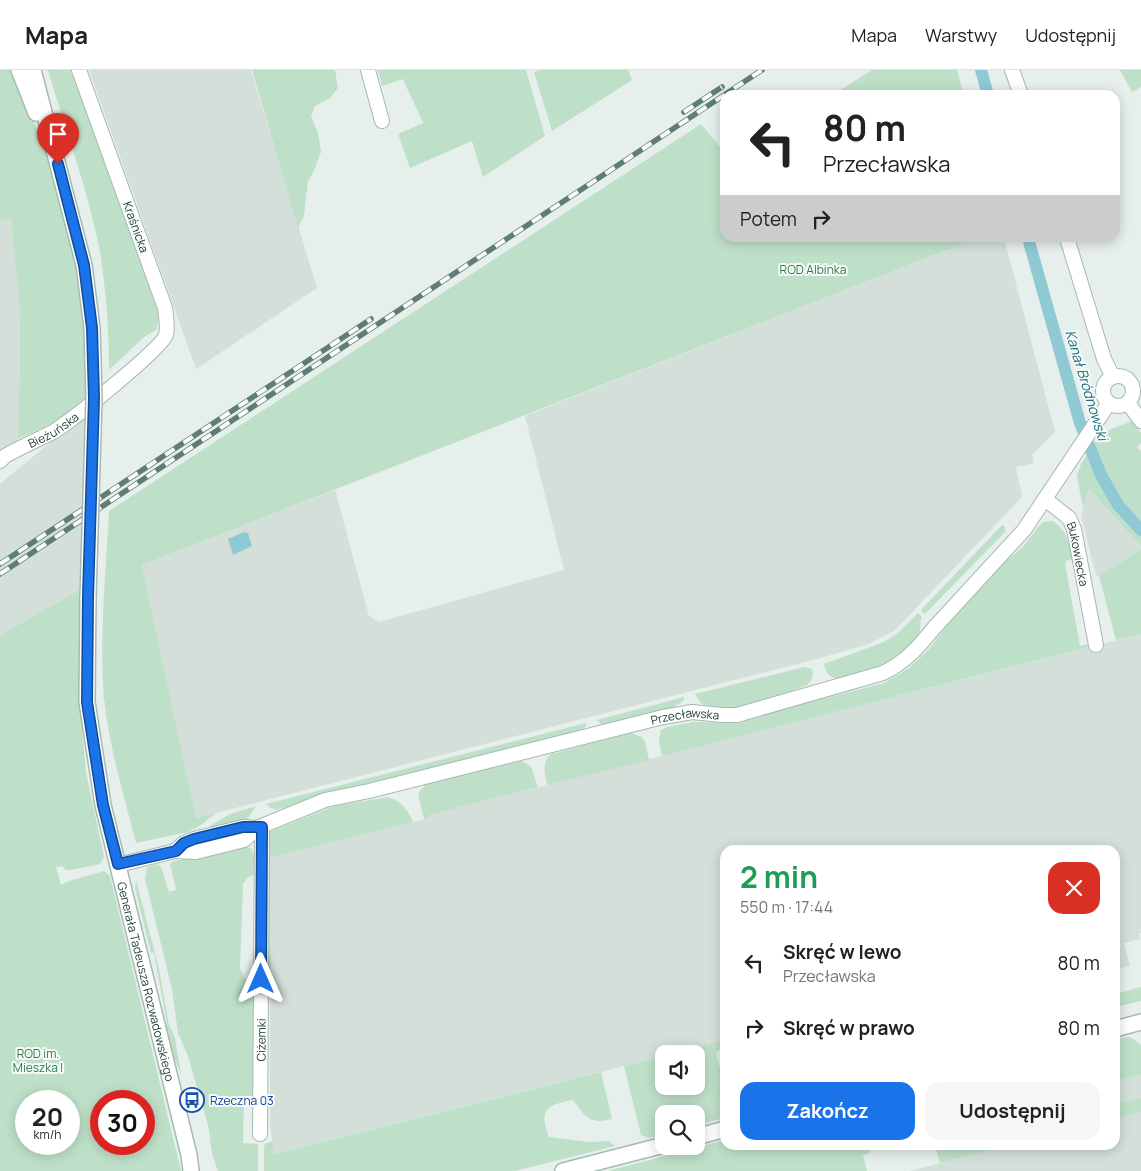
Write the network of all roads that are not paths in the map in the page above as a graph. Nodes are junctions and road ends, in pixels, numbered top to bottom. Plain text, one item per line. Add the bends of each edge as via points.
1 (19, 70) edge
2 (33, 70) edge
3 (79, 70) edge
4 (368, 70) edge
5 (1012, 70) edge
6 (1019, 90) edge
7 (382, 121) dead end
8 (62, 182) junction
9 (1068, 242) edge
10 (128, 373) joint
11 (1141, 373) edge
12 (1113, 377) junction
13 (1130, 382) junction
14 (1109, 403) junction
15 (1128, 403) junction
16 (1141, 421) edge
17 (0, 461) edge
18 (1045, 499) junction
19 (1096, 645) dead end
20 (260, 827) junction
21 (118, 864) junction
22 (1141, 1022) edge
23 (1120, 1028) edge
24 (720, 1130) edge
25 (260, 1134) dead end
26 (705, 1135) edge
27 (655, 1148) edge
28 (586, 1168) edge
29 (193, 1171) edge
30 (563, 1171) edge

1 - 8 street, Generała Tadeusza Rozwadowskiego
2 - 8 street, Generała Tadeusza Rozwadowskiego
3 - 10 street, Kraśnicka via 165,308 166,335
4 - 7 street
5 - 6 street
8 - 21 street, Generała Tadeusza Rozwadowskiego, bridge via 84,265 92,328 94,398 87,702 103,805
9 - 12 street via 1104,359
10 - 17 street, Bieżuńska via 68,422
11 - 13 street
12 - 13 street via 1122,377
12 - 14 street via 1103,389
13 - 15 street via 1133,393
14 - 15 street via 1118,406
14 - 18 street
15 - 16 street
18 - 19 street, Bukowiecka via 1069,518 1074,529
18 - 20 street, Przecławska via 1024,530 920,646 899,666 883,673 737,715 692,712 670,716 325,800
20 - 21 street, Przecławska via 243,827 194,839 176,851
20 - 25 street, Ciżemki
21 - 29 street, Generała Tadeusza Rozwadowskiego
22 - 23 street
24 - 26 street
27 - 28 street
28 - 30 street

